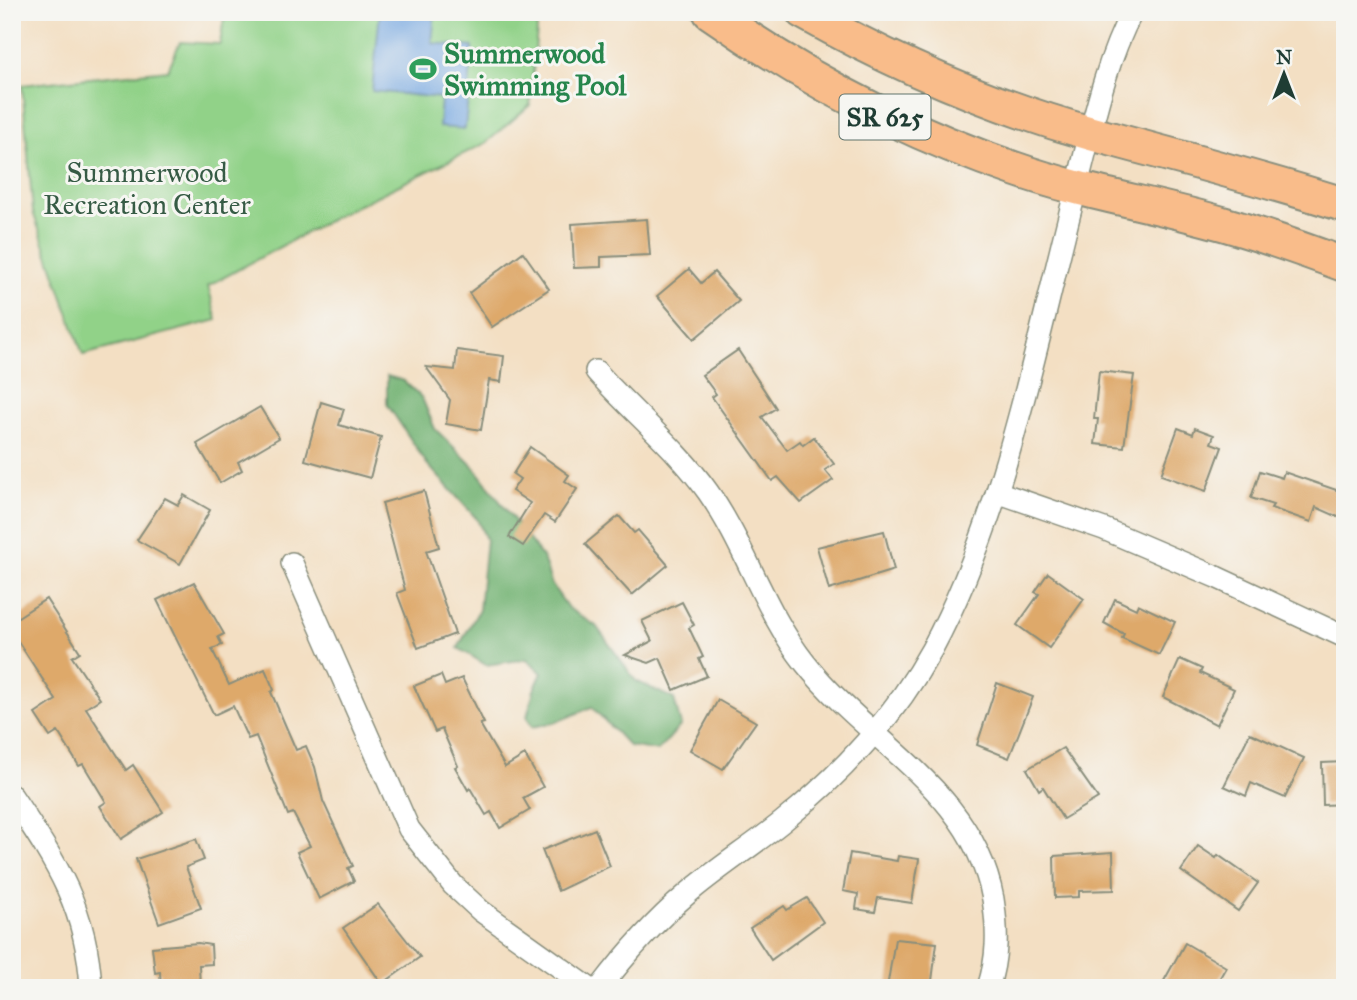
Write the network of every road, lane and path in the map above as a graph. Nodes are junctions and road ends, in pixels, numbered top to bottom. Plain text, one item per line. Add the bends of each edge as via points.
1 (710, 12) edge
2 (803, 12) edge
3 (1132, 12) edge
4 (1091, 134) junction
5 (1077, 189) junction
6 (1345, 205) edge
7 (1345, 265) edge
8 (596, 371) dead end
9 (997, 492) junction
10 (292, 563) dead end
11 (1345, 637) edge
12 (873, 732) junction
13 (12, 796) edge
14 (91, 988) edge
15 (589, 988) edge
16 (600, 988) edge
17 (988, 988) edge

1 - 5 main road, SR 625 via 762,48 881,115 971,153
2 - 4 main road, SR 625 via 928,76
3 - 4 street
4 - 5 street
4 - 6 main road, SR 625 via 1245,173
5 - 7 main road, SR 625 via 1223,224
5 - 9 street
8 - 12 street via 707,491 806,664
9 - 11 street via 1104,529
9 - 12 street via 960,592 932,650
10 - 15 street via 409,829 453,885 481,911
12 - 16 street via 848,763 783,821 658,920
12 - 17 street via 944,799 975,847 989,881 998,930
13 - 14 street via 67,883 83,934

